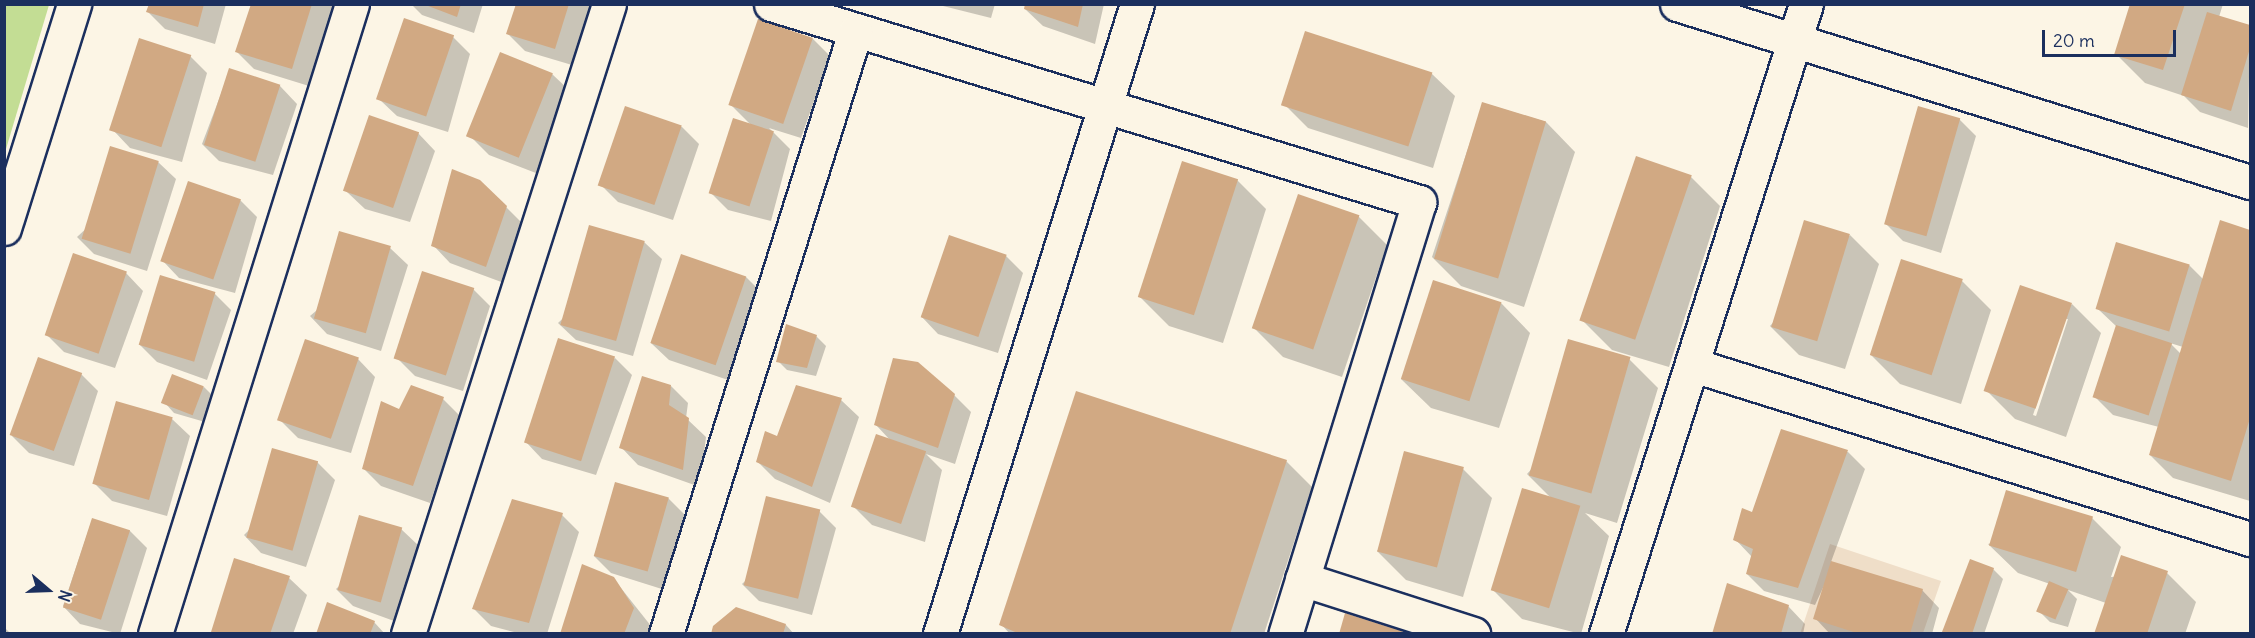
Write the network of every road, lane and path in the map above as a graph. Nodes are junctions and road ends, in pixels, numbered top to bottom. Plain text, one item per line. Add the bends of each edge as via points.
1 (74, 4) edge
2 (352, 4) edge
3 (609, 4) edge
4 (771, 4) edge
5 (1137, 4) edge
6 (1677, 4) edge
7 (1806, 4) edge
8 (855, 32) junction
9 (1794, 43) junction
10 (1107, 105) junction
11 (2250, 182) edge
12 (5, 224) edge
13 (1693, 365) junction
14 (2250, 539) edge
15 (1302, 579) junction
16 (156, 633) edge
17 (408, 633) edge
18 (666, 633) edge
19 (940, 633) edge
20 (1285, 633) edge
21 (1473, 633) edge
22 (1606, 633) edge

1 - 12 street
2 - 16 street
3 - 17 street
4 - 8 street
5 - 10 street
6 - 9 street
7 - 9 street
8 - 10 street
8 - 18 street
9 - 11 street
9 - 13 street
10 - 15 street via 1419,202
10 - 19 street
13 - 14 street
13 - 22 street
15 - 20 street
15 - 21 street

